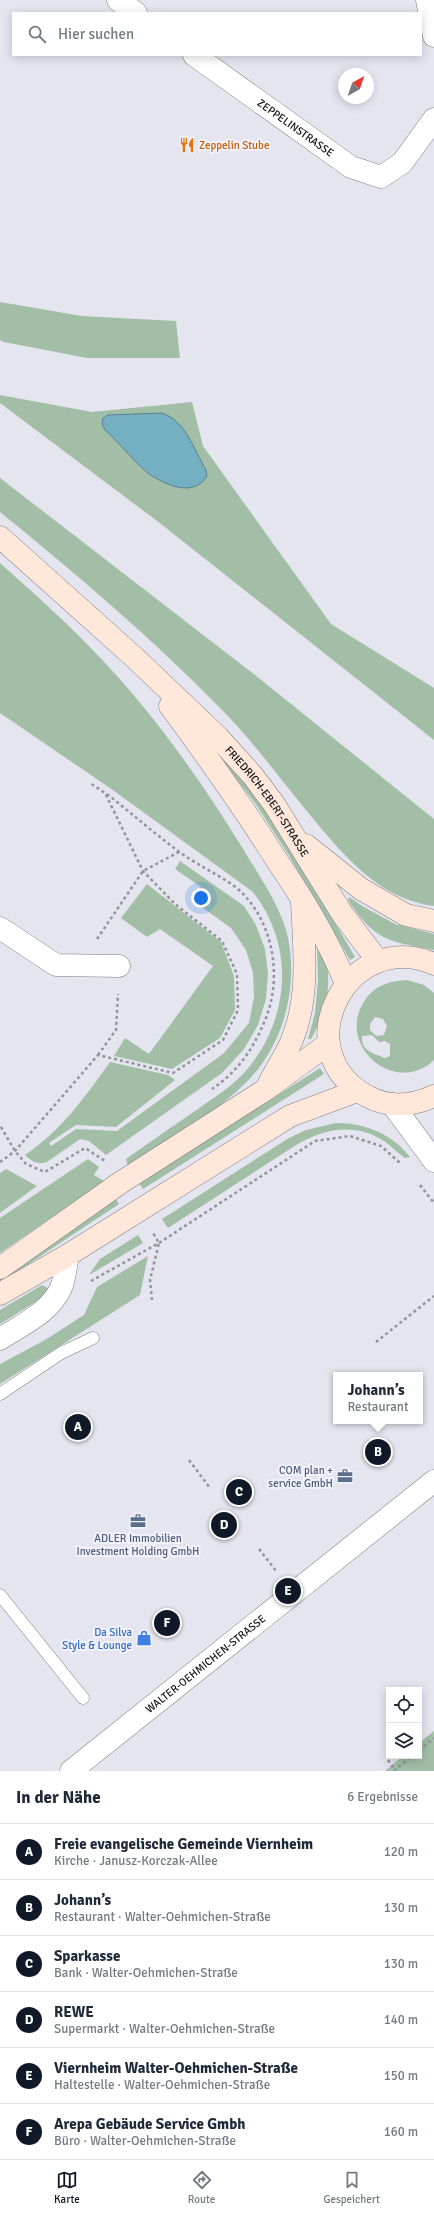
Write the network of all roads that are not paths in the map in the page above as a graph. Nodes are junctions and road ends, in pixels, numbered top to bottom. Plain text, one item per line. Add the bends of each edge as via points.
1 (118, 0) edge
2 (427, 0) edge
3 (135, 12) edge
4 (434, 36) edge
5 (195, 56) edge
6 (434, 119) edge
7 (0, 537) edge
8 (135, 658) junction
9 (295, 837) junction
10 (302, 899) junction
11 (434, 921) edge
12 (0, 928) edge
13 (378, 962) junction
14 (434, 964) edge
15 (119, 966) road end
16 (346, 984) junction
17 (328, 1044) junction
18 (265, 1090) junction
19 (357, 1090) junction
20 (434, 1096) edge
21 (392, 1104) junction
22 (434, 1161) edge
23 (68, 1255) junction
24 (0, 1268) edge
25 (0, 1294) edge
26 (93, 1338) dead end
27 (0, 1339) edge
28 (0, 1394) edge
29 (434, 1481) edge
30 (0, 1595) edge
31 (83, 1698) dead end
32 (71, 1771) edge

1 - 3 street
2 - 4 street
5 - 6 street, ZEPPELINSTRASSE via 351,167 381,177 402,163
7 - 8 street, FRIEDRICH-EBERT-STRASSE
8 - 9 street, FRIEDRICH-EBERT-STRASSE via 218,737 274,804
8 - 10 street, FRIEDRICH-EBERT-STRASSE via 228,784
9 - 11 street via 361,889 406,914
9 - 13 street, FRIEDRICH-EBERT-STRASSE via 342,915
10 - 16 street, FRIEDRICH-EBERT-STRASSE via 333,953
10 - 18 street via 305,982 301,1010 292,1041
12 - 15 street via 56,965
13 - 14 street via 392,957 408,957
13 - 16 street via 351,978
16 - 17 street via 331,1016
17 - 18 street
17 - 19 street via 343,1077
18 - 24 street via 120,1183
19 - 21 street via 373,1099
19 - 23 street via 290,1116
20 - 21 street via 408,1104
21 - 22 street
23 - 25 street
23 - 27 street via 62,1286 53,1302 41,1313
26 - 28 lane via 61,1353
29 - 32 street, WALTER-OEHMICHEN-STRASSE
30 - 31 lane

